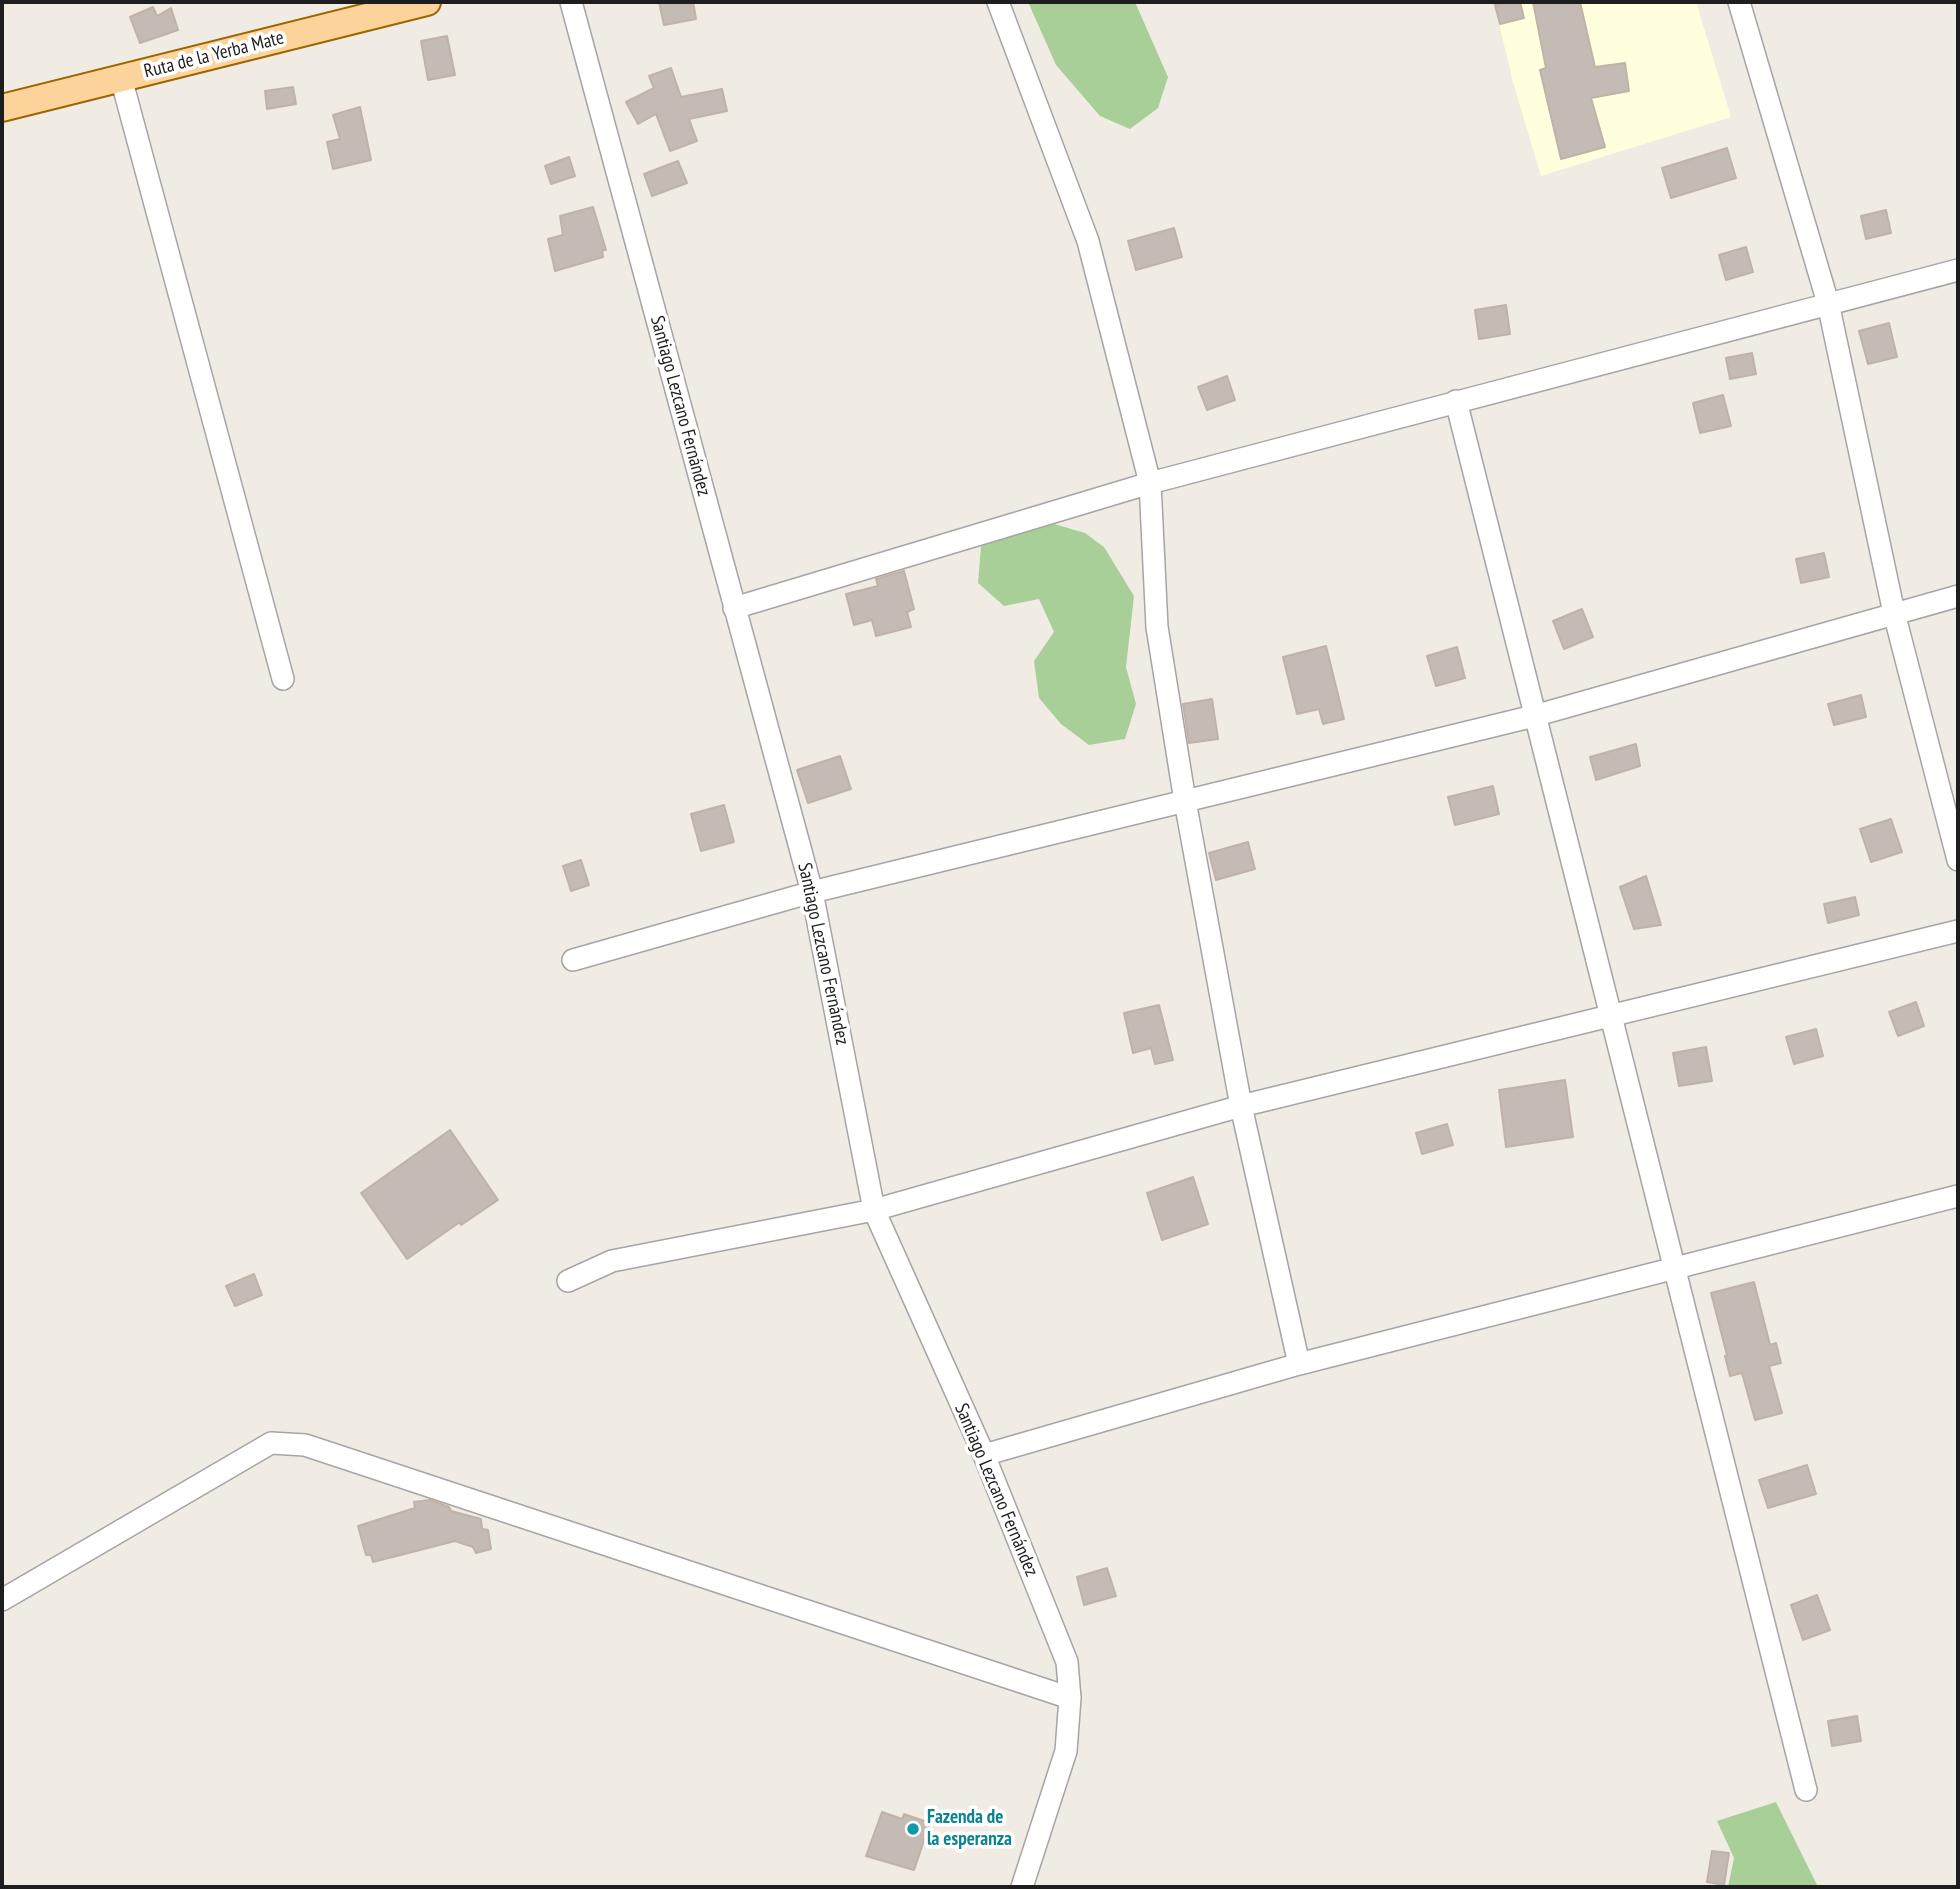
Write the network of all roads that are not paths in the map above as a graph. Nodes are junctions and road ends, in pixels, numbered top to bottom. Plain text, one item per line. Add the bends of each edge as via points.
1 (427, 2) edge
2 (571, 2) edge
3 (998, 2) edge
4 (1739, 2) edge
5 (121, 78) junction
6 (2, 108) edge
7 (1958, 270) edge
8 (1828, 303) junction
9 (1456, 401) junction
10 (1150, 483) junction
11 (1958, 596) edge
12 (734, 608) junction
13 (1894, 613) junction
14 (283, 679) dead end
15 (1534, 716) junction
16 (1185, 801) junction
17 (1958, 860) edge
18 (812, 892) junction
19 (1958, 931) edge
20 (573, 960) dead end
21 (1611, 1016) junction
22 (1241, 1107) junction
23 (1958, 1196) edge
24 (874, 1210) junction
25 (1675, 1268) junction
26 (568, 1280) dead end
27 (1299, 1364) junction
28 (984, 1455) junction
29 (2, 1601) edge
30 (1070, 1698) junction
31 (1806, 1790) dead end
32 (1022, 1887) edge

1 - 5 main road, Ruta de la Yerba Mate
2 - 12 street, Santiago Lezcano Fernández
3 - 10 street via 1088,241
4 - 8 street
5 - 6 main road, Ruta de la Yerba Mate
5 - 14 street
7 - 8 street
8 - 9 street
8 - 13 street
9 - 10 street
9 - 15 street
10 - 12 street
10 - 16 street via 1157,626
11 - 13 street
12 - 18 street, Santiago Lezcano Fernández
13 - 15 street
13 - 17 street
15 - 16 street
15 - 21 street
16 - 18 street
16 - 22 street
18 - 20 street
18 - 24 street, Santiago Lezcano Fernández
19 - 21 street
21 - 22 street
21 - 25 street
22 - 24 street
22 - 27 street
23 - 25 street
24 - 26 street via 612,1261
24 - 28 street, Santiago Lezcano Fernández
25 - 27 street
25 - 31 street
27 - 28 street
28 - 30 street, Santiago Lezcano Fernández via 1067,1662
29 - 30 street via 271,1443 305,1445
30 - 32 street, Santiago Lezcano Fernández via 1066,1751

